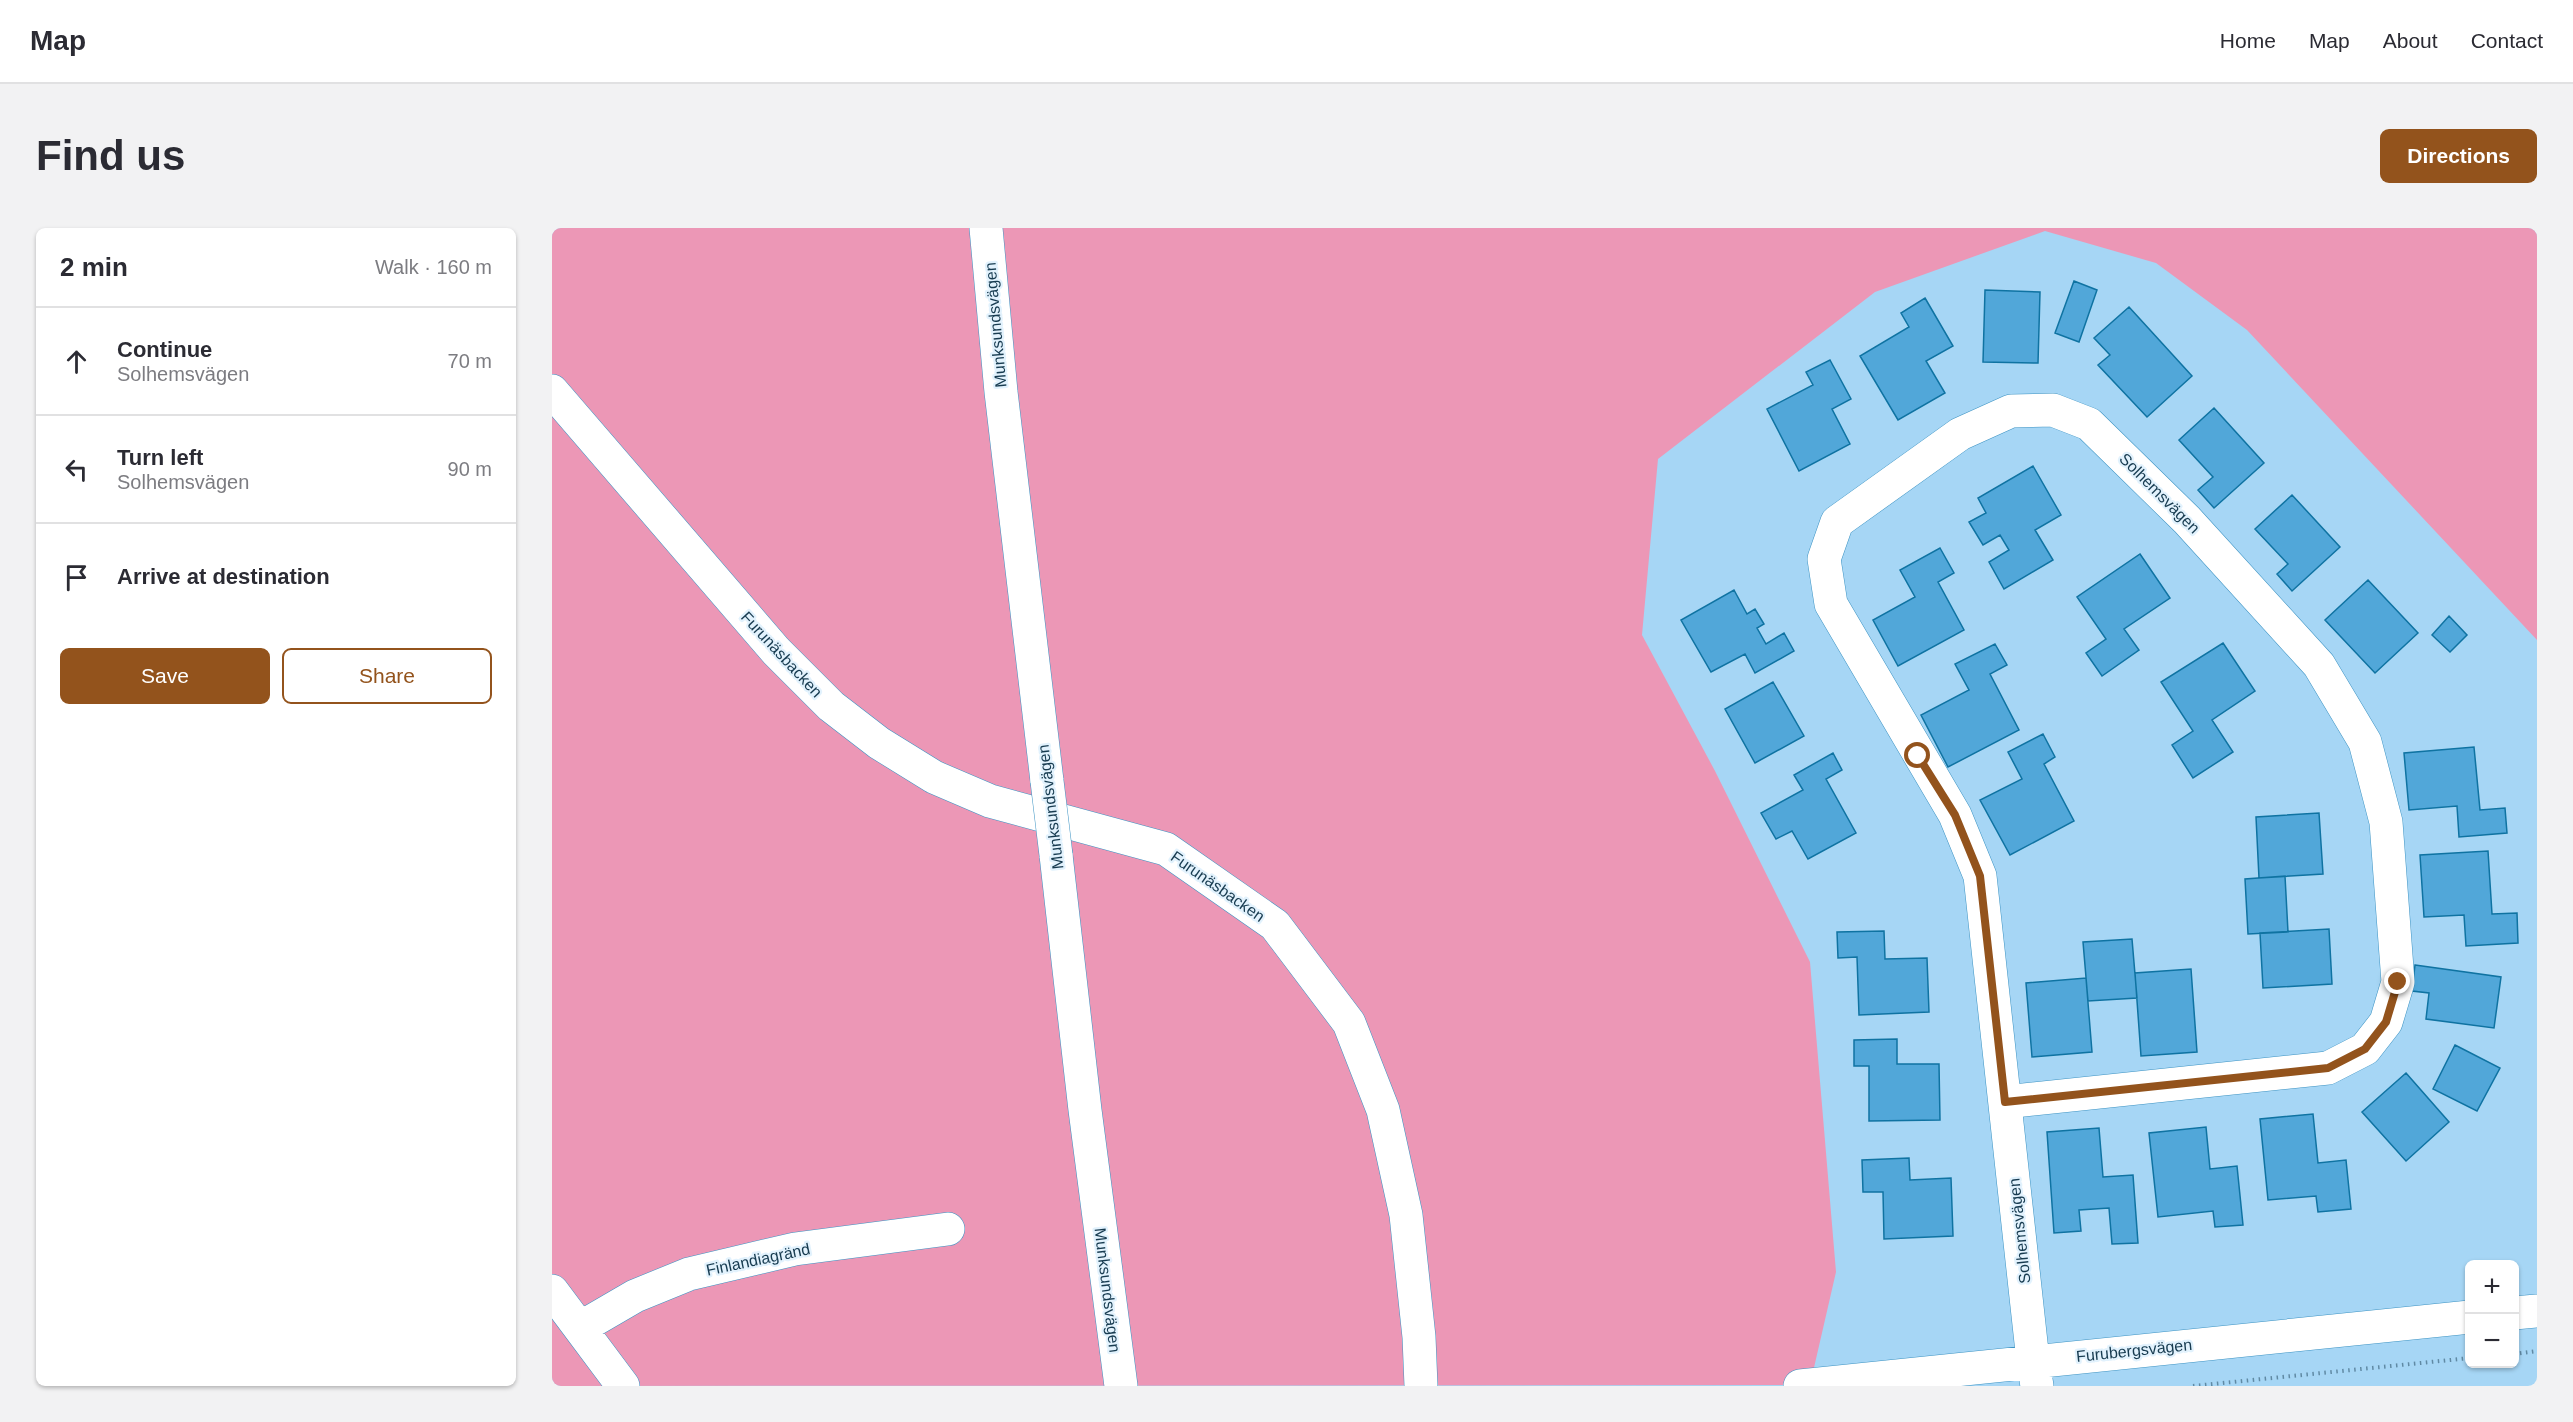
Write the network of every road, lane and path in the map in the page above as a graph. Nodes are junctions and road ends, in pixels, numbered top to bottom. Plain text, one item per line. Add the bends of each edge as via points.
1 (986, 228) edge
2 (552, 391) edge
3 (2005, 1102) junction
4 (948, 1228) dead end
5 (552, 1291) edge
6 (2537, 1311) edge
7 (2519, 1313) edge
8 (2465, 1318) edge
9 (580, 1328) junction
10 (2537, 1351) edge
11 (2519, 1353) edge
12 (2465, 1358) edge
13 (2035, 1373) edge
14 (623, 1386) edge
15 (1121, 1386) edge
16 (1421, 1386) edge
17 (1800, 1386) edge
18 (2193, 1386) edge

1 - 15 street, Munksundsvägen, bridge via 1001,392
2 - 16 street, Furunäsbacken via 776,651 831,706 879,743 934,777 990,801 1166,849 1275,925 1349,1023 1383,1110 1406,1215
3 - 3 street, Solhemsvägen via 1980,876 1955,815 1831,604 1824,560 1837,522 1960,434 2011,411 2053,410 2090,423 2187,520 2319,665 2365,742 2386,822 2398,982 2386,1022 2365,1049 2328,1068
3 - 13 street, Solhemsvägen
4 - 9 street, Finlandiagränd via 795,1249 689,1274 635,1296
5 - 9 street
6 - 7 street
8 - 13 street, Furubergsvägen
9 - 14 street
10 - 11 path
12 - 18 path
13 - 17 street, Furubergsvägen

